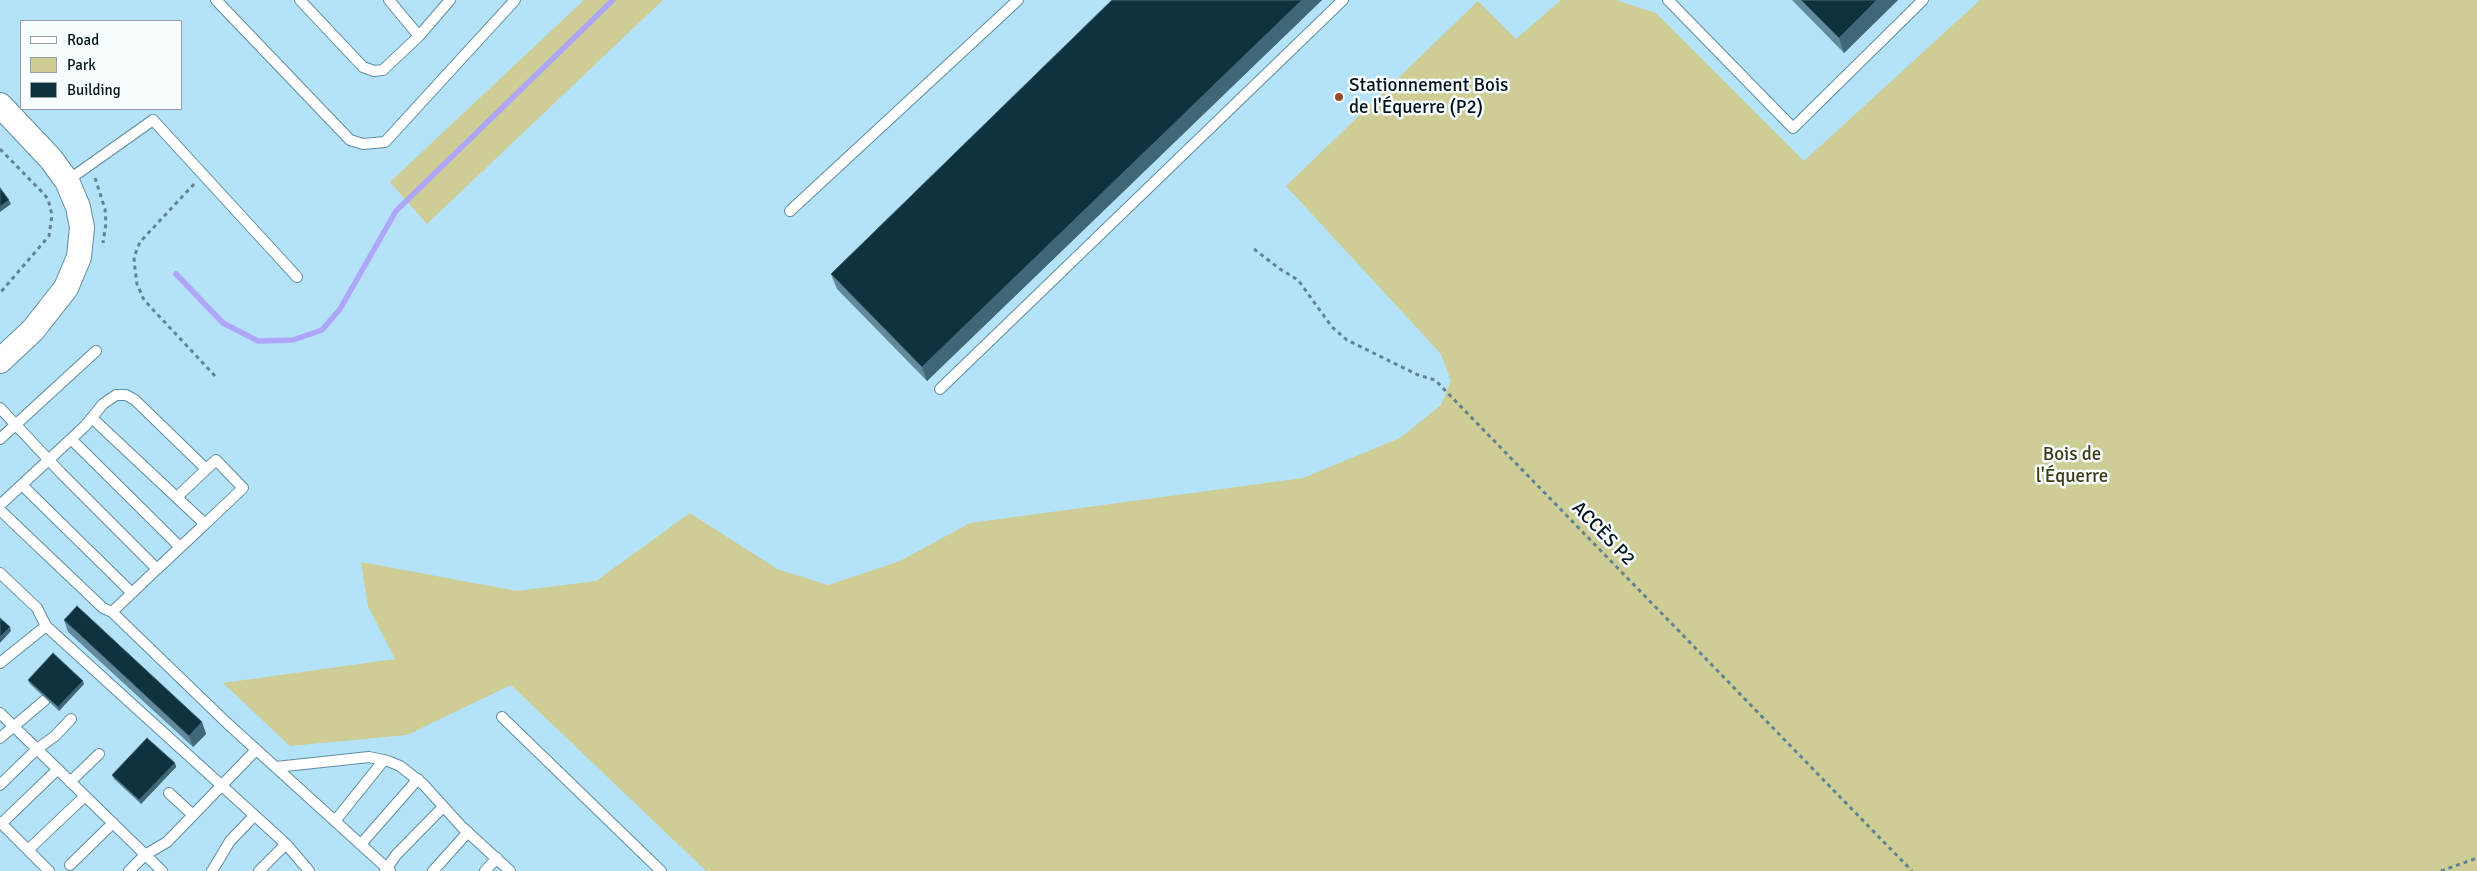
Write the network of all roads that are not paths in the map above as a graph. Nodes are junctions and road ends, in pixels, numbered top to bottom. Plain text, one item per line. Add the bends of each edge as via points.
1 (216, 0) edge
2 (300, 0) edge
3 (389, 0) edge
4 (450, 0) edge
5 (515, 0) edge
6 (1018, 0) edge
7 (1343, 0) edge
8 (1668, 0) edge
9 (1922, 0) edge
10 (419, 36) junction
11 (0, 105) edge
12 (67, 180) junction
13 (790, 211) dead end
14 (297, 278) dead end
15 (96, 352) dead end
16 (0, 361) edge
17 (940, 389) dead end
18 (0, 408) edge
19 (92, 418) junction
20 (16, 424) junction
21 (0, 439) edge
22 (72, 440) junction
23 (50, 460) junction
24 (206, 469) junction
25 (22, 485) junction
26 (177, 497) junction
27 (0, 505) edge
28 (0, 510) edge
29 (205, 524) junction
30 (180, 547) junction
31 (157, 569) junction
32 (0, 573) edge
33 (132, 593) junction
34 (112, 612) junction
35 (46, 626) junction
36 (0, 663) edge
37 (46, 700) edge
38 (0, 713) edge
39 (502, 717) dead end
40 (71, 720) dead end
41 (12, 726) junction
42 (0, 738) edge
43 (36, 749) junction
44 (256, 750) junction
45 (98, 754) dead end
46 (384, 760) junction
47 (276, 767) junction
48 (58, 769) junction
49 (418, 779) junction
50 (70, 782) junction
51 (0, 785) edge
52 (221, 786) junction
53 (169, 793) dead end
54 (85, 796) junction
55 (443, 807) junction
56 (193, 815) junction
57 (254, 816) junction
58 (335, 820) junction
59 (1, 823) edge
60 (113, 823) junction
61 (468, 832) junction
62 (286, 844) junction
63 (361, 844) junction
64 (28, 850) junction
65 (145, 855) junction
66 (497, 858) junction
67 (70, 865) dead end
68 (388, 870) edge
69 (49, 871) edge
70 (129, 871) edge
71 (162, 871) edge
72 (212, 871) edge
73 (260, 871) edge
74 (309, 871) edge
75 (433, 871) edge
76 (485, 871) edge
77 (510, 871) edge
78 (661, 871) edge

1 - 5 lane via 350,140 363,144 385,142
2 - 10 lane via 362,67 374,71 383,70
3 - 10 lane
4 - 10 lane
6 - 13 lane
7 - 17 lane
8 - 9 lane via 1793,128
11 - 12 street
12 - 14 lane via 153,120
12 - 16 street via 78,207 82,237 77,264 66,288 43,319
15 - 20 lane
18 - 20 lane
19 - 22 lane
19 - 24 lane via 110,398 126,395 144,408
19 - 26 lane
20 - 21 lane
20 - 23 lane
22 - 23 lane
22 - 30 lane
23 - 25 lane
23 - 31 lane
24 - 26 lane
24 - 29 lane via 216,460 243,488
25 - 27 lane
25 - 33 lane
26 - 29 lane
28 - 34 lane via 103,608
29 - 30 lane
30 - 31 lane
31 - 33 lane
32 - 35 lane via 37,608
33 - 34 lane
34 - 44 lane
35 - 36 lane
35 - 52 lane
37 - 41 lane
38 - 41 lane
39 - 78 lane
40 - 43 lane
41 - 42 lane
41 - 43 lane
43 - 48 lane
43 - 51 lane
44 - 47 lane
44 - 52 lane
45 - 50 lane
46 - 47 lane via 369,757
46 - 49 lane via 400,766
46 - 58 lane
47 - 58 lane
48 - 50 lane
48 - 59 lane
49 - 55 lane
49 - 63 lane
50 - 54 lane
52 - 56 lane
52 - 57 lane
53 - 56 lane
54 - 60 lane
54 - 64 lane
55 - 61 lane
55 - 68 lane via 396,855
56 - 65 lane via 167,842
57 - 62 lane
57 - 72 lane via 230,841
58 - 63 lane
59 - 64 lane
60 - 65 lane
60 - 67 lane
61 - 66 lane
61 - 75 lane
62 - 73 lane
62 - 74 lane
63 - 68 lane
64 - 69 lane
65 - 70 lane
65 - 71 lane
66 - 76 lane
66 - 77 lane

